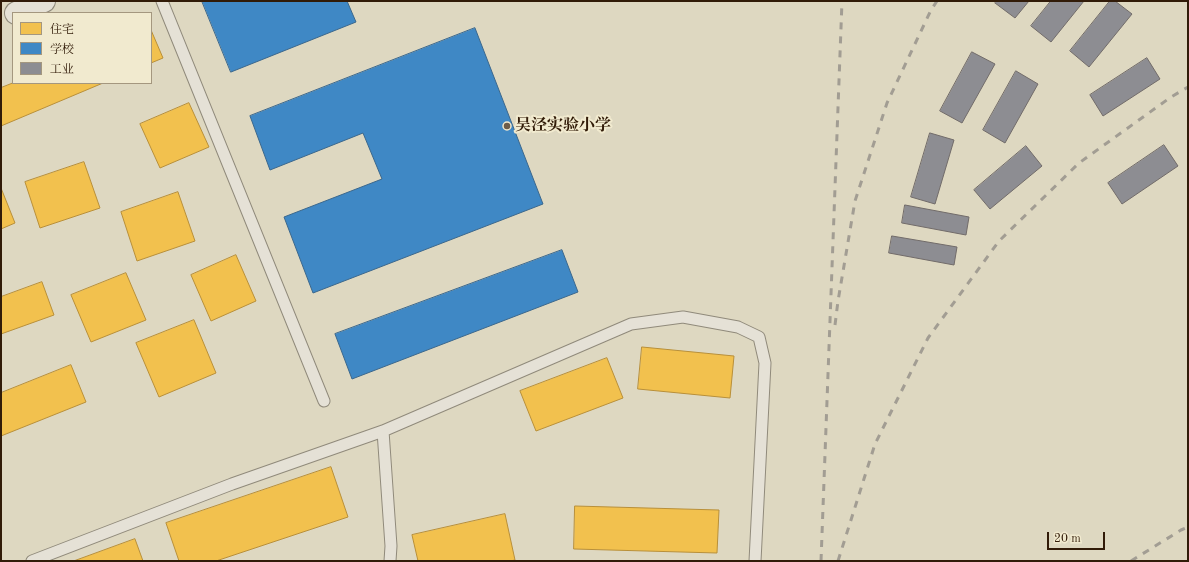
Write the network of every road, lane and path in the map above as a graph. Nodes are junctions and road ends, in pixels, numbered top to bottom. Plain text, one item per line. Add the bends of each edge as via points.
1 (44, 1) edge
2 (162, 1) edge
3 (18, 12) edge
4 (12, 14) edge
5 (1, 19) edge
6 (324, 401) dead end
7 (383, 431) junction
8 (32, 561) edge
9 (390, 561) edge
10 (755, 561) edge

1 - 3 street
2 - 6 lane
4 - 5 street
7 - 8 lane via 232,484
7 - 9 lane
7 - 10 lane via 631,324 683,317 738,327 759,337 765,363

